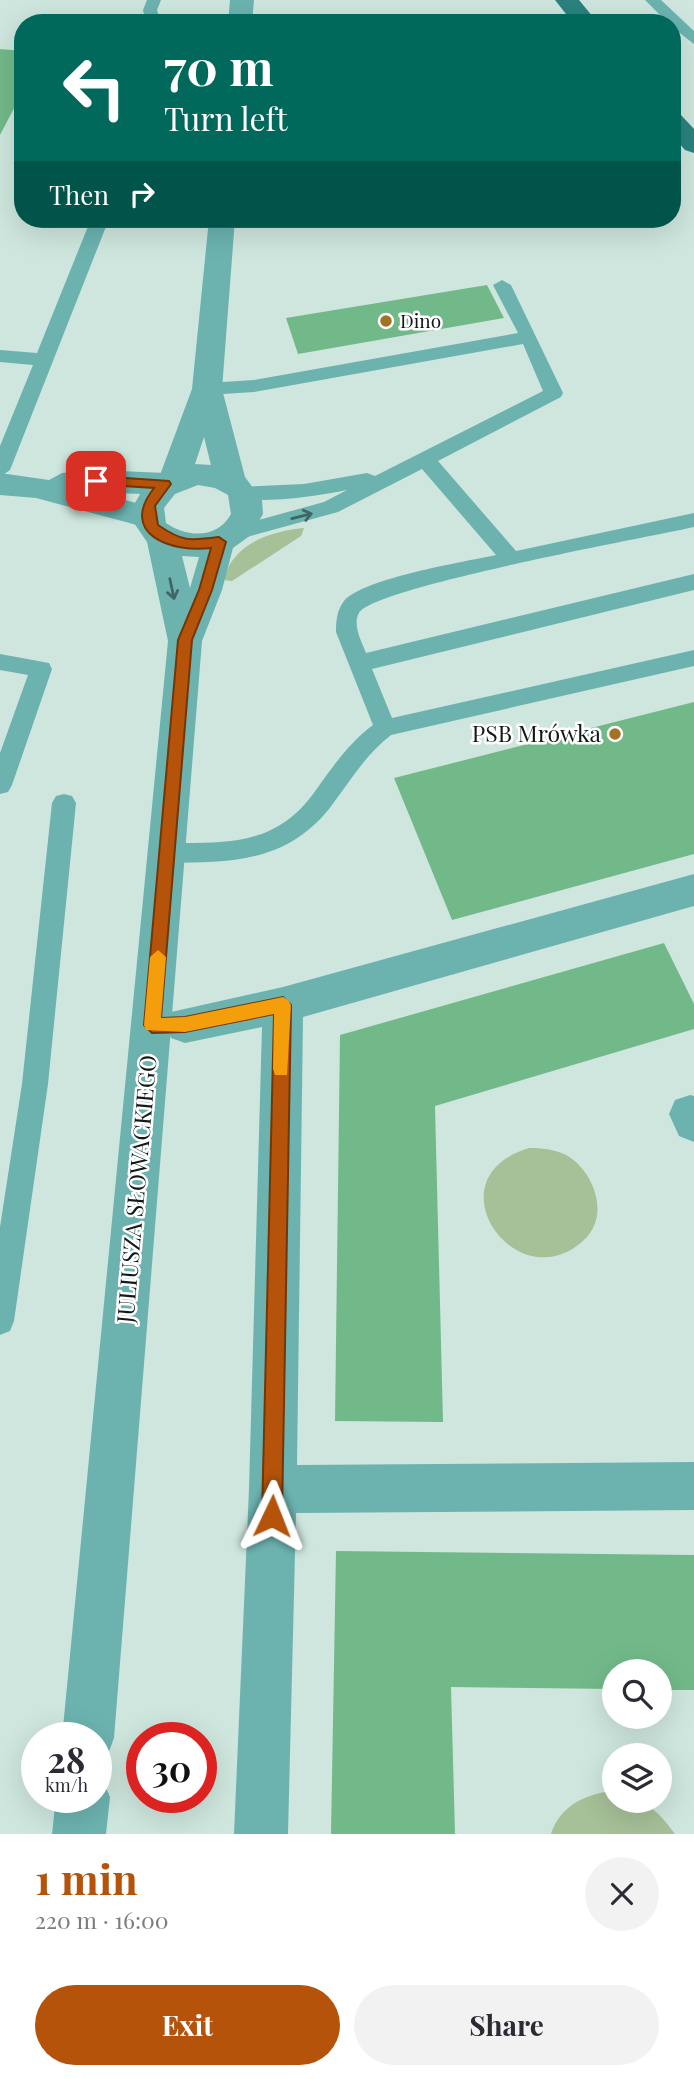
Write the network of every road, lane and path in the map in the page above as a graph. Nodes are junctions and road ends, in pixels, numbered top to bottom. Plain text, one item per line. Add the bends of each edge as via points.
1 (567, 0) edge
2 (652, 0) edge
3 (579, 14) edge
4 (667, 14) edge
5 (681, 27) edge
6 (694, 39) edge
7 (681, 130) edge
8 (694, 145) edge
9 (96, 228) edge
10 (221, 228) edge
11 (502, 285) dead end
12 (528, 337) junction
13 (0, 356) edge
14 (43, 360) junction
15 (207, 389) junction
16 (424, 457) junction
17 (0, 470) edge
18 (384, 477) junction
19 (169, 481) junction
20 (0, 484) edge
21 (238, 486) junction
22 (36, 487) junction
23 (694, 520) edge
24 (155, 527) junction
25 (227, 537) junction
26 (512, 559) junction
27 (694, 582) edge
28 (185, 640) junction
29 (694, 658) edge
30 (0, 662) edge
31 (361, 663) junction
32 (385, 728) junction
33 (0, 785) edge
34 (64, 803) dead end
35 (167, 853) junction
36 (693, 892) edge
37 (283, 1005) junction
38 (168, 1025) junction
39 (0, 1321) edge
40 (694, 1486) edge
41 (273, 1489) junction
42 (90, 1722) edge
43 (81, 1813) edge
44 (79, 1834) edge
45 (261, 1834) edge

1 - 3 main road
2 - 4 lane
5 - 6 lane
7 - 8 main road
9 - 14 lane
10 - 15 street
11 - 12 lane
12 - 15 lane via 254,386
12 - 16 lane via 554,393
13 - 14 lane
14 - 17 lane
15 - 19 street
15 - 21 street
16 - 18 lane
16 - 26 lane
18 - 21 lane via 303,491
25 -> 18 lane via 331,507
19 - 21 street via 198,474
19 - 22 street
19 - 24 street via 148,505
20 - 22 street
21 - 25 street via 249,513
22 - 24 street
23 - 26 lane
24 - 25 street via 189,545
24 -> 28 street, JULIUSZA SŁOWACKIEGO
25 - 28 street, JULIUSZA SŁOWACKIEGO
26 - 31 lane via 357,602 346,622
27 - 31 lane
28 - 35 street, JULIUSZA SŁOWACKIEGO
29 - 32 lane
30 - 33 lane via 41,669
31 - 32 lane
32 - 35 lane via 362,743 320,802 282,838 229,853
34 - 39 lane via 35,1084
35 - 38 street, JULIUSZA SŁOWACKIEGO
36 - 37 street
37 - 38 street
37 - 41 street
38 - 42 street, JULIUSZA SŁOWACKIEGO
40 - 41 street
41 - 45 street
43 - 44 street

